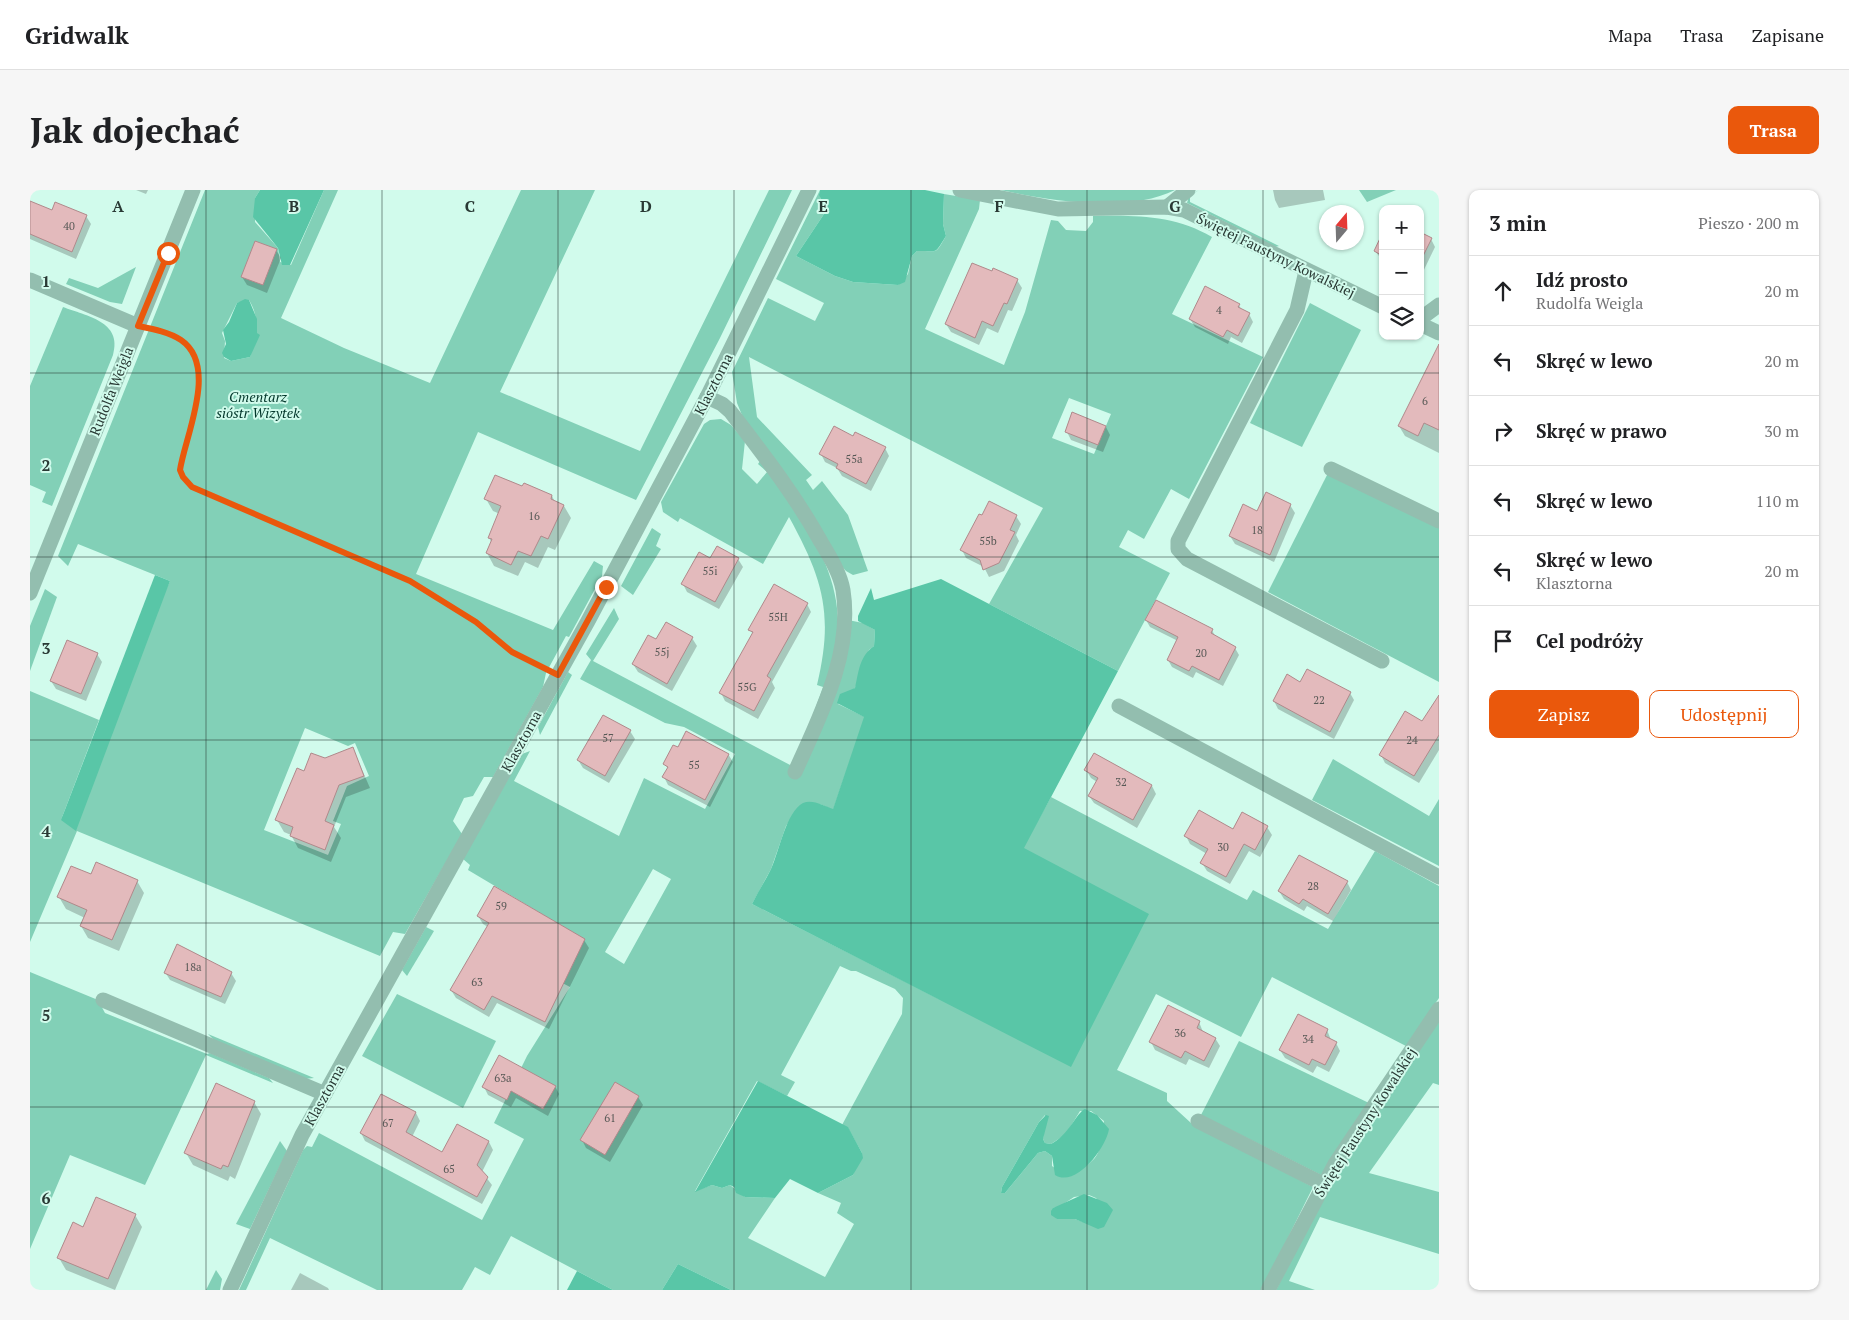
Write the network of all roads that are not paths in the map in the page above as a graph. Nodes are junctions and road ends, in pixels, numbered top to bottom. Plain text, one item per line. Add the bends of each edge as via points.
1 (193, 190) edge
2 (809, 190) edge
3 (960, 190) edge
4 (1188, 190) edge
5 (1167, 207) junction
6 (1306, 271) junction
7 (30, 280) edge
8 (1379, 305) edge
9 (1439, 305) edge
10 (1424, 315) edge
11 (138, 326) junction
12 (1424, 326) edge
13 (1439, 333) edge
14 (707, 397) junction
15 (1331, 469) dead end
16 (1439, 522) edge
17 (30, 592) edge
18 (1382, 662) dead end
19 (1119, 706) dead end
20 (795, 772) dead end
21 (1439, 877) edge
22 (103, 1000) dead end
23 (1439, 1009) edge
24 (325, 1094) junction
25 (1198, 1121) dead end
26 (1323, 1184) junction
27 (230, 1290) edge
28 (1268, 1290) edge

1 - 11 street, Rudolfa Weigla
2 - 14 street, Klasztorna
3 - 5 street, Świętej Faustyny Kowalskiej via 1058,209
4 - 5 street
5 - 6 street, Świętej Faustyny Kowalskiej via 1193,214
6 - 8 street, Świętej Faustyny Kowalskiej
6 - 18 street via 1297,310 1178,541 1178,549 1187,559
7 - 11 street
9 - 10 street
11 - 17 street, Rudolfa Weigla
12 - 13 street
14 - 20 street via 730,411 783,480 812,524 842,584 844,625 836,669 824,706
14 - 24 street, Klasztorna via 558,675
15 - 16 street
19 - 21 street
22 - 24 street
23 - 26 street, Świętej Faustyny Kowalskiej
24 - 27 street, Klasztorna via 295,1150
25 - 26 street
26 - 28 street, Świętej Faustyny Kowalskiej

